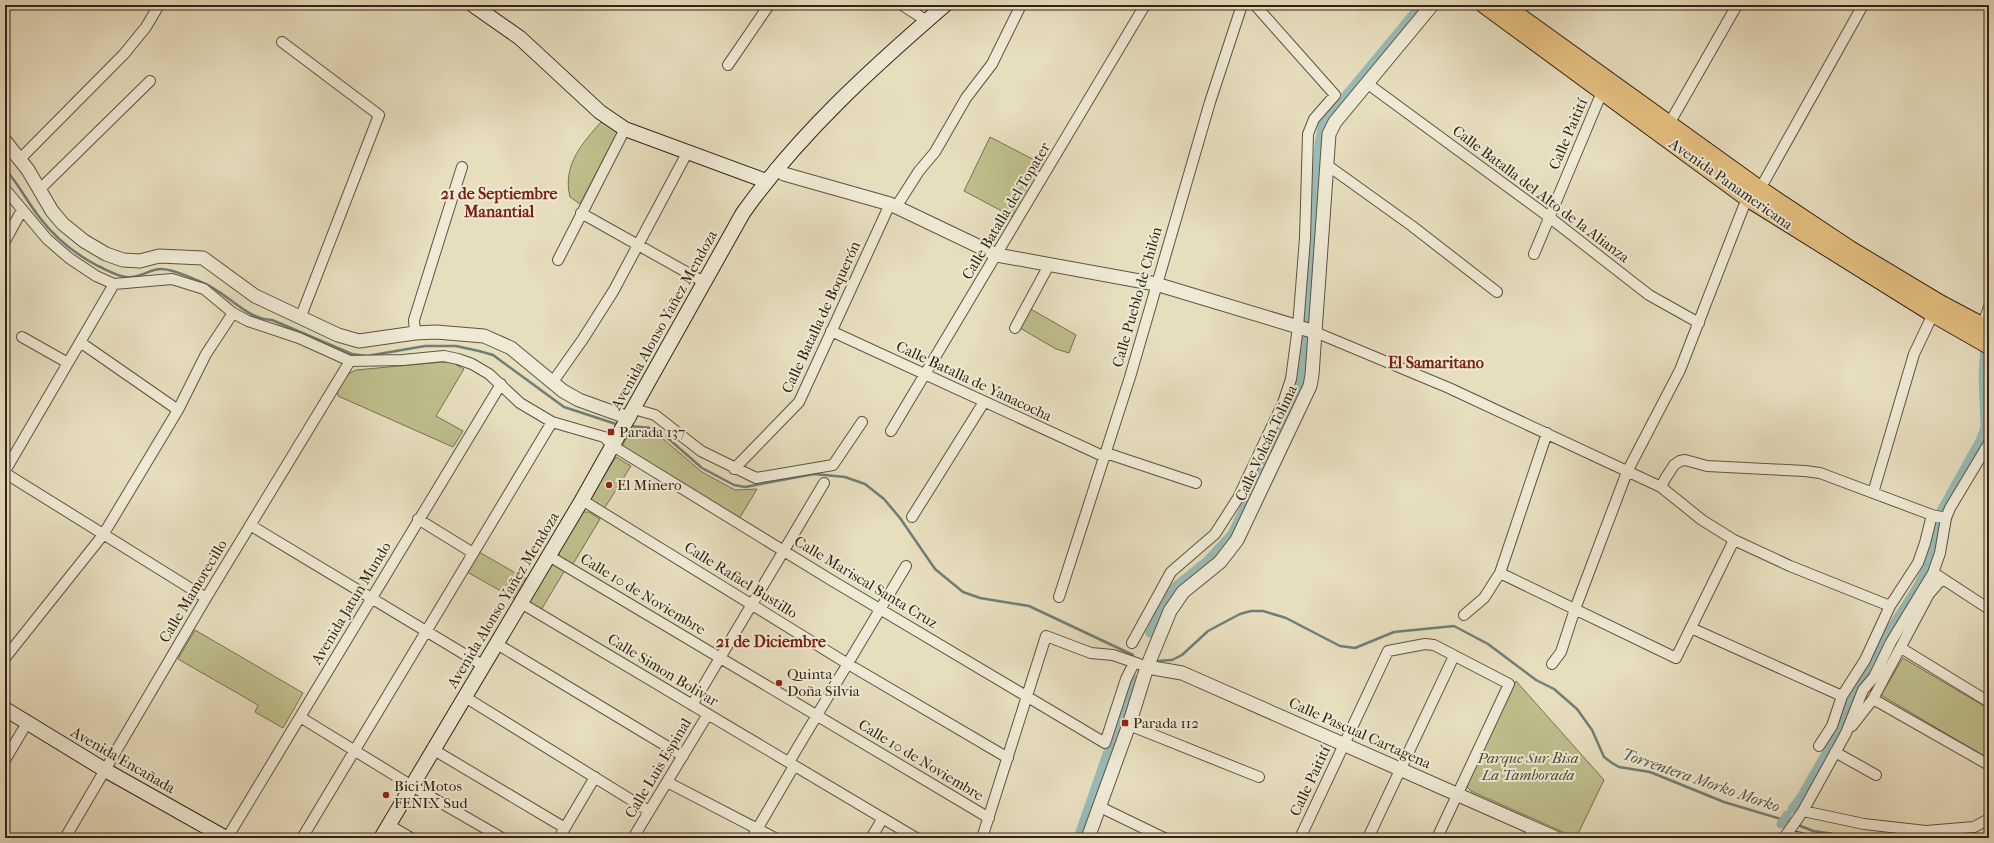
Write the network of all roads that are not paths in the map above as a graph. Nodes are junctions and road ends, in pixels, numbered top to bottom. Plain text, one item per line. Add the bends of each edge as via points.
1 (159, 5) edge
2 (473, 5) edge
3 (769, 5) edge
4 (902, 5) edge
5 (945, 5) edge
6 (1021, 5) edge
7 (1145, 5) edge
8 (1242, 5) edge
9 (1255, 5) edge
10 (1432, 5) edge
11 (1484, 5) edge
12 (1504, 5) edge
13 (1737, 5) edge
14 (1863, 5) edge
15 (927, 21) junction
16 (282, 42) dead end
17 (728, 65) dead end
18 (150, 81) dead end
19 (1368, 84) junction
20 (1602, 92) junction
21 (1668, 124) junction
22 (624, 129) junction
23 (5, 141) edge
24 (687, 153) junction
25 (20, 159) junction
26 (1327, 164) junction
27 (462, 167) dead end
28 (776, 169) junction
29 (766, 181) junction
30 (5, 189) edge
31 (40, 189) junction
32 (1760, 189) junction
33 (1747, 198) junction
34 (893, 206) junction
35 (22, 210) junction
36 (581, 213) junction
37 (1549, 217) junction
38 (5, 240) edge
39 (638, 243) junction
40 (1534, 254) dead end
41 (997, 255) junction
42 (558, 260) dead end
43 (1049, 265) junction
44 (704, 282) junction
45 (114, 284) junction
46 (1156, 284) junction
47 (1497, 292) dead end
48 (1989, 307) edge
49 (233, 313) junction
50 (1933, 314) junction
51 (300, 316) junction
52 (1699, 324) junction
53 (1015, 328) dead end
54 (1307, 330) junction
55 (831, 331) junction
56 (415, 333) junction
57 (1985, 334) edge
58 (22, 336) dead end
59 (80, 342) junction
60 (350, 361) junction
61 (68, 363) junction
62 (925, 376) junction
63 (552, 382) junction
64 (501, 384) junction
65 (984, 402) junction
66 (178, 410) junction
67 (628, 420) junction
68 (552, 422) junction
69 (862, 422) dead end
70 (891, 431) dead end
71 (1547, 434) junction
72 (1989, 444) edge
73 (613, 446) junction
74 (1105, 455) junction
75 (734, 469) junction
76 (5, 472) edge
77 (1627, 472) junction
78 (824, 483) dead end
79 (1196, 483) dead end
80 (1661, 487) junction
81 (1873, 493) junction
82 (582, 500) junction
83 (1933, 516) junction
84 (912, 517) dead end
85 (1945, 518) junction
86 (418, 519) junction
87 (250, 525) junction
88 (103, 534) junction
89 (1734, 540) junction
90 (784, 550) junction
91 (473, 553) junction
92 (549, 556) junction
93 (906, 566) dead end
94 (1500, 573) junction
95 (1938, 576) junction
96 (1059, 597) dead end
97 (206, 598) junction
98 (370, 599) junction
99 (521, 603) junction
100 (752, 604) junction
101 (1890, 606) junction
102 (881, 609) junction
103 (1575, 609) junction
104 (1989, 609) edge
105 (1464, 615) dead end
106 (1691, 628) junction
107 (426, 632) junction
108 (1132, 643) dead end
109 (497, 644) junction
110 (1901, 648) junction
111 (1454, 656) junction
112 (5, 658) edge
113 (720, 658) junction
114 (848, 664) junction
115 (1552, 664) dead end
116 (1141, 665) junction
117 (484, 666) junction
118 (1027, 696) junction
119 (1842, 696) junction
120 (465, 697) junction
121 (1873, 699) junction
122 (1989, 702) edge
123 (692, 705) junction
124 (5, 709) edge
125 (708, 714) junction
126 (817, 716) junction
127 (300, 717) junction
128 (27, 723) junction
129 (1129, 725) junction
130 (1846, 734) junction
131 (1344, 744) junction
132 (1819, 746) dead end
133 (355, 750) junction
134 (434, 750) junction
135 (1835, 752) junction
136 (683, 756) junction
137 (1008, 758) junction
138 (5, 760) edge
139 (792, 764) junction
140 (1989, 765) edge
141 (1402, 769) junction
142 (105, 770) junction
143 (1876, 775) dead end
144 (1259, 776) dead end
145 (595, 777) junction
146 (667, 782) junction
147 (412, 786) junction
148 (1458, 793) junction
149 (1100, 807) junction
150 (649, 811) junction
151 (1800, 814) junction
152 (883, 818) junction
153 (989, 818) junction
154 (1989, 819) edge
155 (389, 824) junction
156 (565, 828) junction
157 (1531, 833) edge
158 (755, 834) edge
159 (1787, 834) edge
160 (65, 838) edge
161 (226, 838) edge
162 (302, 838) edge
163 (381, 838) edge
164 (411, 838) edge
165 (502, 838) edge
166 (559, 838) edge
167 (633, 838) edge
168 (775, 838) edge
169 (871, 838) edge
170 (916, 838) edge
171 (982, 838) edge
172 (1088, 838) edge
173 (1164, 838) edge
174 (1300, 838) edge
175 (1368, 838) edge
176 (1437, 838) edge
177 (1556, 838) edge
178 (1801, 838) edge

1 - 25 street via 146,27 124,54
2 - 22 main road via 520,38 600,112
3 - 17 street
4 - 15 street
5 - 15 main road, Avenida Alonso Yañez Mendoza
6 - 34 street, Calle Batalla de Boquerón via 992,64 966,98 935,152
7 - 41 street, Calle Batalla del Topater
8 - 46 street, Calle Pueblo de Chilón via 1210,102
9 - 54 street, Calle Volcán Tolima via 1336,95 1314,119 1308,134 1305,238
10 - 19 street, Calle Volcán Tolima
11 - 20 main road, Avenida Panamericana
12 - 21 main road, Avenida Panamericana
13 - 21 street
14 - 32 street
15 - 28 main road, Avenida Alonso Yañez Mendoza via 800,141
16 - 51 street via 379,115
18 - 31 street
19 - 26 street, Calle Volcán Tolima via 1335,122 1329,134
19 - 37 street, Calle Batalla del Alto de la Alianza
20 - 33 main road, Avenida Panamericana
20 - 37 street, Calle Paitití
21 - 32 main road, Avenida Panamericana
22 - 24 main road
22 - 36 street
23 - 25 street
24 - 29 main road
24 - 39 street
25 - 31 street
26 - 47 street
26 - 54 street, Calle Volcán Tolima
27 - 56 street via 414,320
28 - 29 main road, Avenida Alonso Yañez Mendoza
28 - 34 street via 784,174
29 - 44 main road, Avenida Alonso Yañez Mendoza via 743,213
30 - 35 street
31 - 51 street via 63,224 106,254 140,261 159,256 203,258 255,296
32 - 57 main road, Avenida Panamericana
33 - 50 main road, Avenida Panamericana
33 - 52 street
34 - 41 street
34 - 55 street, Calle Batalla de Boquerón
35 - 38 street
35 - 45 street via 47,239 70,258 96,276
36 - 39 street
36 - 42 street
37 - 40 street, Calle Paitití
37 - 52 street, Calle Batalla del Alto de la Alianza via 1649,295
39 - 44 street
39 - 63 street via 614,290 584,339
41 - 43 street
41 - 62 street, Calle Batalla del Topater
43 - 46 street
43 - 53 street
44 - 67 main road, Avenida Alonso Yañez Mendoza
45 - 49 street via 172,279 204,289
45 - 59 street
46 - 54 street
46 - 74 street, Calle Pueblo de Chilón
48 - 57 street
49 - 60 street
49 - 66 street via 206,354
50 - 57 main road, Avenida Panamericana
50 - 81 street via 1914,354
51 - 56 street via 338,335 359,341
52 - 77 street via 1680,370
54 - 71 street via 1449,388
54 - 108 street, Calle Volcán Tolima via 1283,403 1238,498 1215,534 1171,572
54 - 116 street, Calle Volcán Tolima via 1310,386 1244,528 1220,562 1176,600 1154,652
55 - 62 street, Calle Batalla de Yanacocha
55 - 75 street, Calle Batalla de Boquerón via 799,402
56 - 63 street via 484,336 500,341
58 - 61 street
59 - 61 street
59 - 66 street
60 - 64 street, Calle Mariscal Santa Cruz via 444,356 472,364
60 - 87 street, Calle Mamorecillo
61 - 76 street
62 - 65 street, Calle Batalla de Yanacocha
62 - 70 street, Calle Batalla del Topater
63 - 67 street via 579,400
64 - 68 street, Calle Mariscal Santa Cruz via 520,403
64 - 86 street, Avenida Jatun Mundo
65 - 74 street, Calle Batalla de Yanacocha
65 - 84 street
66 - 88 street
67 - 73 main road, Avenida Alonso Yañez Mendoza
67 - 75 street via 654,415 701,451
68 - 73 street, Calle Mariscal Santa Cruz via 604,437
68 - 91 street
69 - 75 street via 833,465 756,478
71 - 77 street
71 - 94 street
72 - 85 street
73 - 82 main road, Avenida Alonso Yañez Mendoza
73 - 90 street, Calle Mariscal Santa Cruz
74 - 79 street, Calle Batalla de Yanacocha
74 - 96 street, Calle Pueblo de Chilón
76 - 88 street
77 - 80 street
77 - 103 street
78 - 90 street
80 - 81 street via 1674,465 1685,460 1707,466 1820,473
80 - 89 street via 1702,520
81 - 83 street
82 - 92 main road, Avenida Alonso Yañez Mendoza
82 - 100 street, Calle Rafael Bustillo
83 - 85 street
83 - 101 street via 1918,563
85 - 95 street
86 - 91 street
86 - 98 street, Avenida Jatun Mundo
87 - 97 street, Calle Mamorecillo
87 - 98 street
88 - 97 street
88 - 112 street
89 - 101 street via 1790,566
89 - 106 street
90 - 100 street
90 - 102 street, Calle Mariscal Santa Cruz
91 - 107 street
92 - 99 main road, Avenida Alonso Yañez Mendoza
92 - 113 street, Calle 10 de Noviembre
93 - 102 street
94 - 103 street
94 - 105 street via 1484,598
95 - 104 street
95 - 110 street
95 - 130 street via 1891,642 1874,677 1863,690
97 - 142 street, Calle Mamorecillo
98 - 107 street
98 - 127 street, Avenida Jatun Mundo
99 - 109 main road, Avenida Alonso Yañez Mendoza
99 - 123 street, Calle Simon Bolivar
100 - 113 street
100 - 114 street, Calle Rafael Bustillo
101 - 119 street via 1865,660
102 - 114 street
102 - 118 street, Calle Mariscal Santa Cruz
103 - 106 street via 1676,658
103 - 115 street via 1561,652
106 - 119 street
107 - 117 street
107 - 133 street
109 - 117 main road, Avenida Alonso Yañez Mendoza
109 - 136 street
110 - 121 street
110 - 122 street
111 - 131 street, Calle Paitití via 1442,648 1424,644 1388,651
111 - 141 street
111 - 148 street via 1509,684
113 - 123 street
113 - 126 street, Calle 10 de Noviembre
114 - 126 street
114 - 137 street, Calle Rafael Bustillo
116 - 118 street via 1113,655 1091,653 1046,636
116 - 118 street, Calle Mariscal Santa Cruz via 1126,679 1105,743
116 - 129 street, Calle Volcán Tolima
116 - 131 street, Calle Pascual Cartagena via 1182,673
117 - 120 main road, Avenida Alonso Yañez Mendoza
118 - 137 street
119 - 132 street via 1832,726
120 - 134 main road, Avenida Alonso Yañez Mendoza
120 - 145 street
121 - 130 street
121 - 140 street
123 - 125 street, Calle Simon Bolivar
124 - 128 main road, Avenida Encañada
125 - 136 street, Calle Luis Espinal
125 - 139 street, Calle Simon Bolivar
126 - 139 street
126 - 153 street, Calle 10 de Noviembre
127 - 133 street
127 - 161 street, Avenida Jatun Mundo
128 - 138 street
128 - 142 main road, Avenida Encañada
129 - 144 street
129 - 149 street, Calle Volcán Tolima
130 - 135 street
131 - 141 street, Calle Pascual Cartagena
131 - 174 street, Calle Paitití
133 - 147 street
133 - 162 street
134 - 147 main road, Avenida Alonso Yañez Mendoza
134 - 156 street
135 - 143 street
135 - 151 street
136 - 146 street, Calle Luis Espinal
137 - 153 street
139 - 152 street, Calle Simon Bolivar
139 - 158 street
141 - 148 street, Calle Pascual Cartagena
141 - 175 street
142 - 160 street, Calle Mamorecillo
142 - 161 main road, Avenida Encañada
145 - 150 street
145 - 156 street
146 - 150 street, Calle Luis Espinal
146 - 158 street
147 - 155 main road, Avenida Alonso Yañez Mendoza
147 - 165 street
148 - 157 street, Calle Pascual Cartagena
148 - 176 street
149 - 172 street, Calle Volcán Tolima
149 - 173 street
150 - 167 street, Calle Luis Espinal
151 - 154 street via 1926,831 1974,827
151 - 159 street
152 - 169 street
152 - 170 street
153 - 171 street
155 - 163 main road, Avenida Alonso Yañez Mendoza
155 - 164 street
156 - 166 street
157 - 177 street, Calle Pascual Cartagena
158 - 168 street
159 - 178 street

